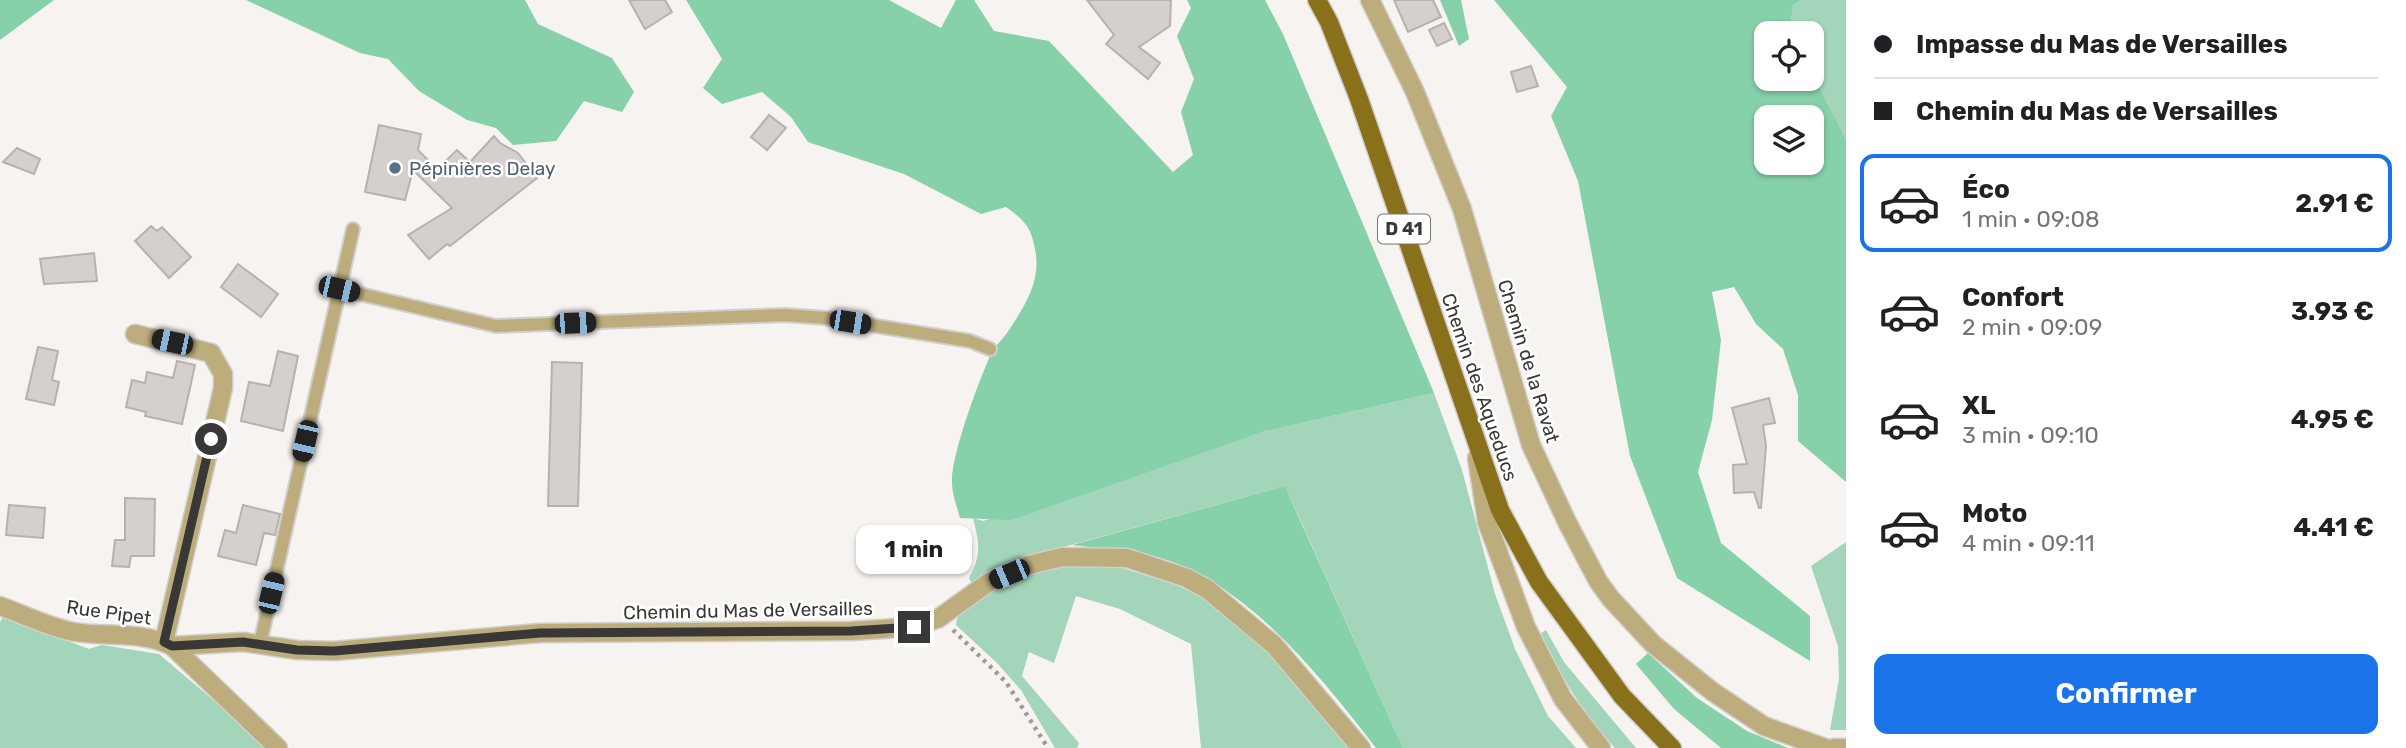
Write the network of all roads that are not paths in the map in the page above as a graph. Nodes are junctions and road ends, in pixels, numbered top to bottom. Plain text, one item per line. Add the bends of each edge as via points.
1 (1317, 0) edge
2 (1370, 0) edge
3 (353, 229) dead end
4 (339, 289) junction
5 (135, 334) dead end
6 (990, 349) dead end
7 (1474, 437) junction
8 (0, 606) edge
9 (168, 644) junction
10 (260, 644) junction
11 (1846, 747) edge
12 (278, 748) edge
13 (1361, 748) edge
14 (1601, 748) edge
15 (1672, 748) edge
16 (1825, 748) edge
17 (1834, 748) edge

1 - 7 main road, Chemin des Aqueducs / D 41 via 1359,99
2 - 16 street, Chemin de la Ravat via 1415,92 1462,209 1531,445 1598,581 1653,644 1713,692 1764,726
3 - 4 lane
4 - 6 lane via 496,326 785,315 970,341
4 - 10 lane
5 - 9 street via 211,353 223,374
7 - 14 street via 1487,522 1526,626 1563,699
7 - 15 main road, Chemin des Aqueducs / D 41 via 1500,510 1539,582 1622,696
8 - 9 street, Rue Pipet via 72,632 111,633
9 - 10 street, Chemin du Mas de Versailles
9 - 12 street
10 - 13 street, Chemin du Mas de Versailles via 334,651 540,633 914,627 939,618 989,582 1029,565 1062,557 1127,558 1207,589 1274,645
11 - 17 street

